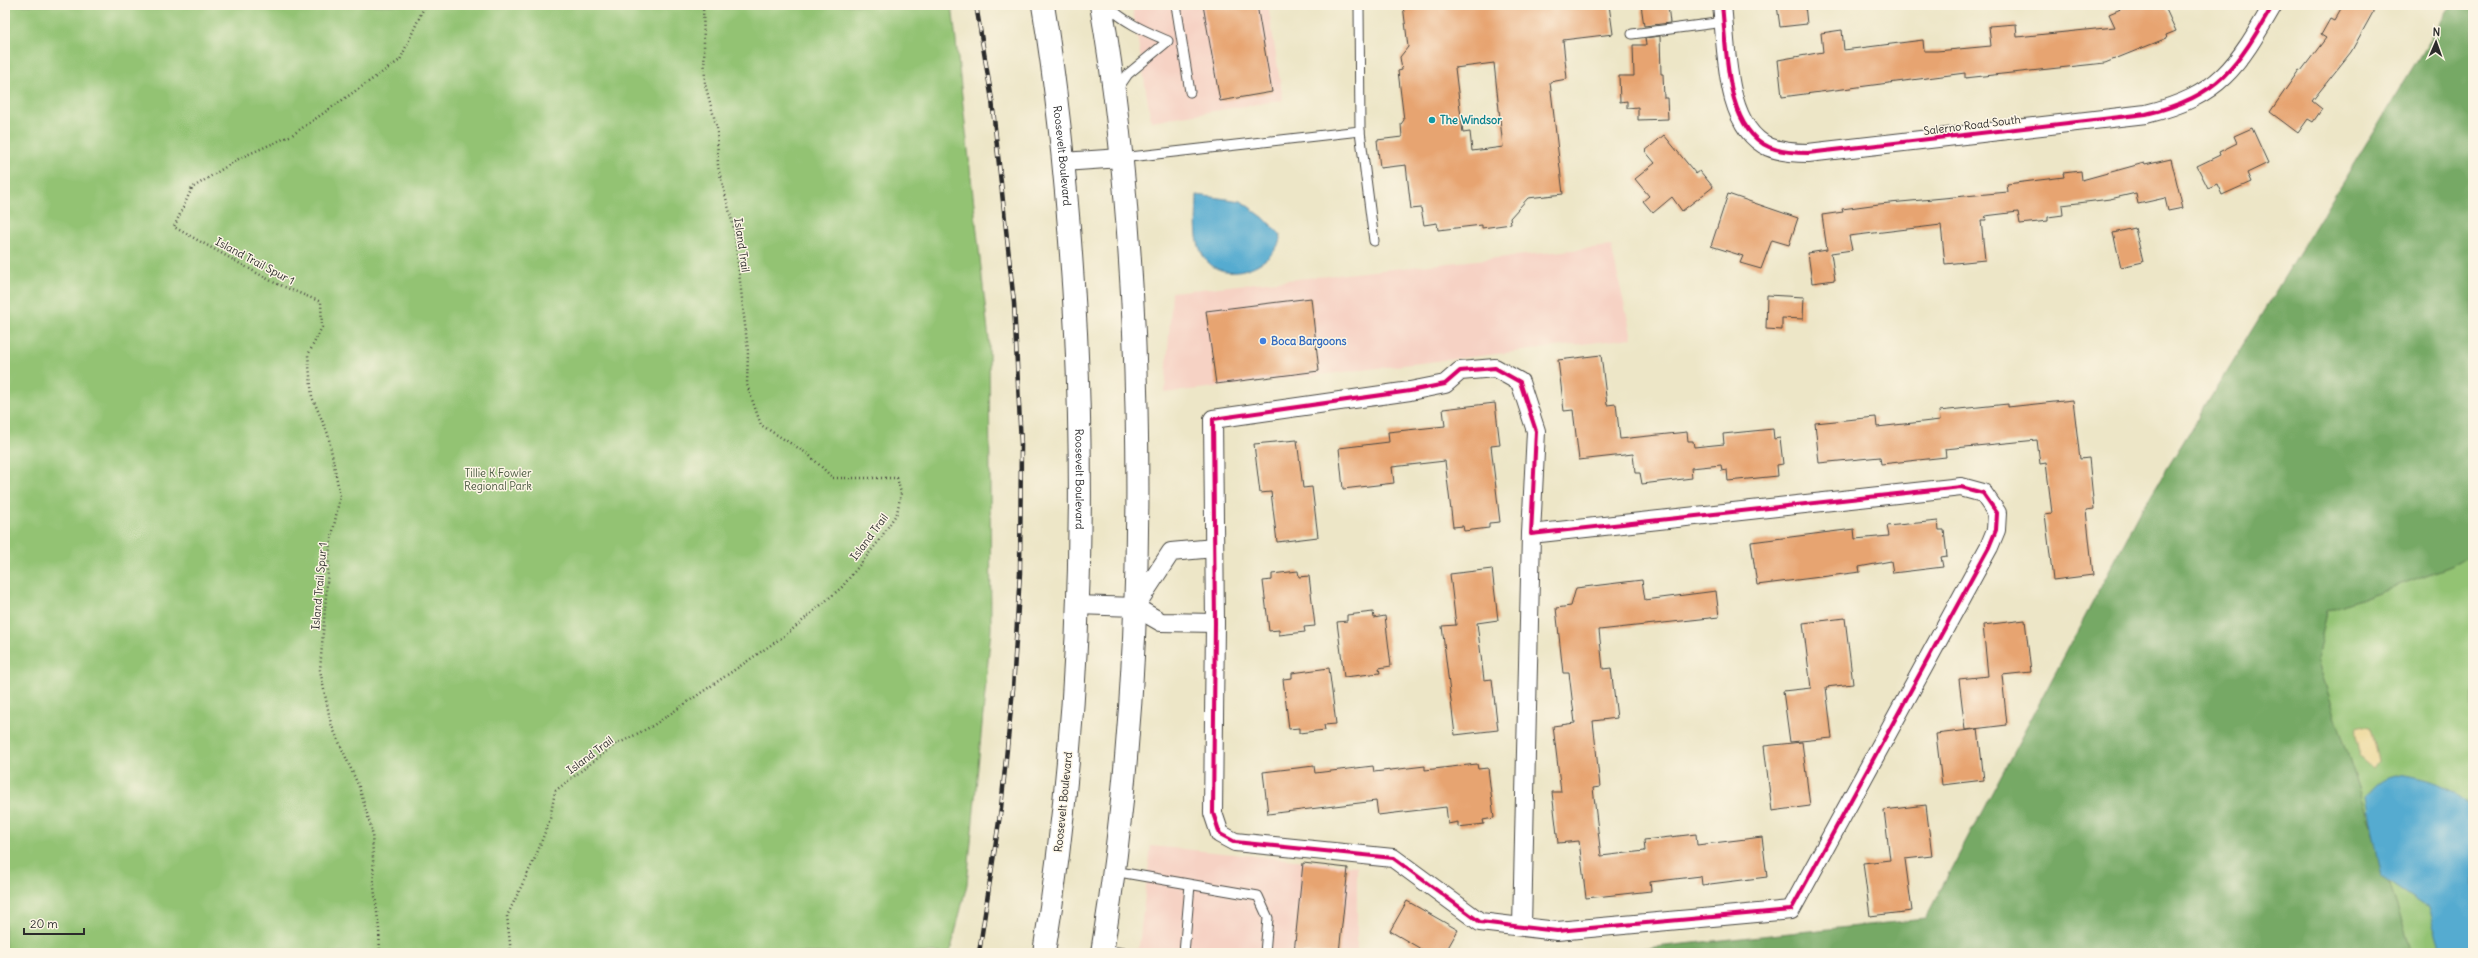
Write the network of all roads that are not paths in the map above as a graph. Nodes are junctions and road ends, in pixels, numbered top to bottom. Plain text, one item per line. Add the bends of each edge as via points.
1 (1043, 5) edge
2 (1101, 5) edge
3 (1107, 5) edge
4 (1176, 5) edge
5 (1359, 5) edge
6 (2273, 5) edge
7 (1723, 13) edge
8 (1632, 34) dead end
9 (1182, 39) junction
10 (1168, 42) junction
11 (1190, 92) dead end
12 (1114, 94) junction
13 (1360, 131) junction
14 (1121, 158) junction
15 (1063, 162) junction
16 (1374, 241) dead end
17 (1531, 534) junction
18 (1214, 548) junction
19 (1078, 605) junction
20 (1135, 607) junction
21 (1215, 623) junction
22 (1113, 871) junction
23 (1190, 884) junction
24 (1522, 926) junction
25 (1102, 952) edge
26 (1044, 953) edge
27 (1124, 953) edge
28 (1184, 953) edge
29 (1265, 953) edge

1 - 15 highway, Roosevelt Boulevard
2 - 12 highway
3 - 10 lane via 1131,25
4 - 9 lane
5 - 13 lane
6 - 7 street, Salerno Road South via 2240,59 2200,96 2176,107 2146,114 1808,153 1786,152 1768,147 1749,132 1733,97
7 - 8 lane
9 - 10 lane
9 - 11 lane
10 - 12 lane via 1128,74
12 - 14 highway
13 - 14 lane
13 - 16 lane
14 - 15 street
14 - 20 highway via 1131,270 1136,381 1138,496
15 - 19 highway, Roosevelt Boulevard via 1072,239 1080,414
17 - 18 street via 1536,431 1520,382 1495,368 1460,371 1445,384 1410,391 1213,419
17 - 24 street
17 - 24 street via 1961,487 1983,493 1997,513 1996,530 1989,547 1791,910 1557,931
18 - 20 street via 1171,552
18 - 21 street
19 - 20 street
19 - 26 highway, Roosevelt Boulevard via 1067,772
20 - 21 street via 1161,622
20 - 22 highway via 1129,714
21 - 24 street via 1213,813 1220,834 1234,842 1393,858 1480,922
22 - 23 lane
22 - 25 highway
23 - 28 lane
23 - 29 lane via 1258,896 1268,918
25 - 27 lane

